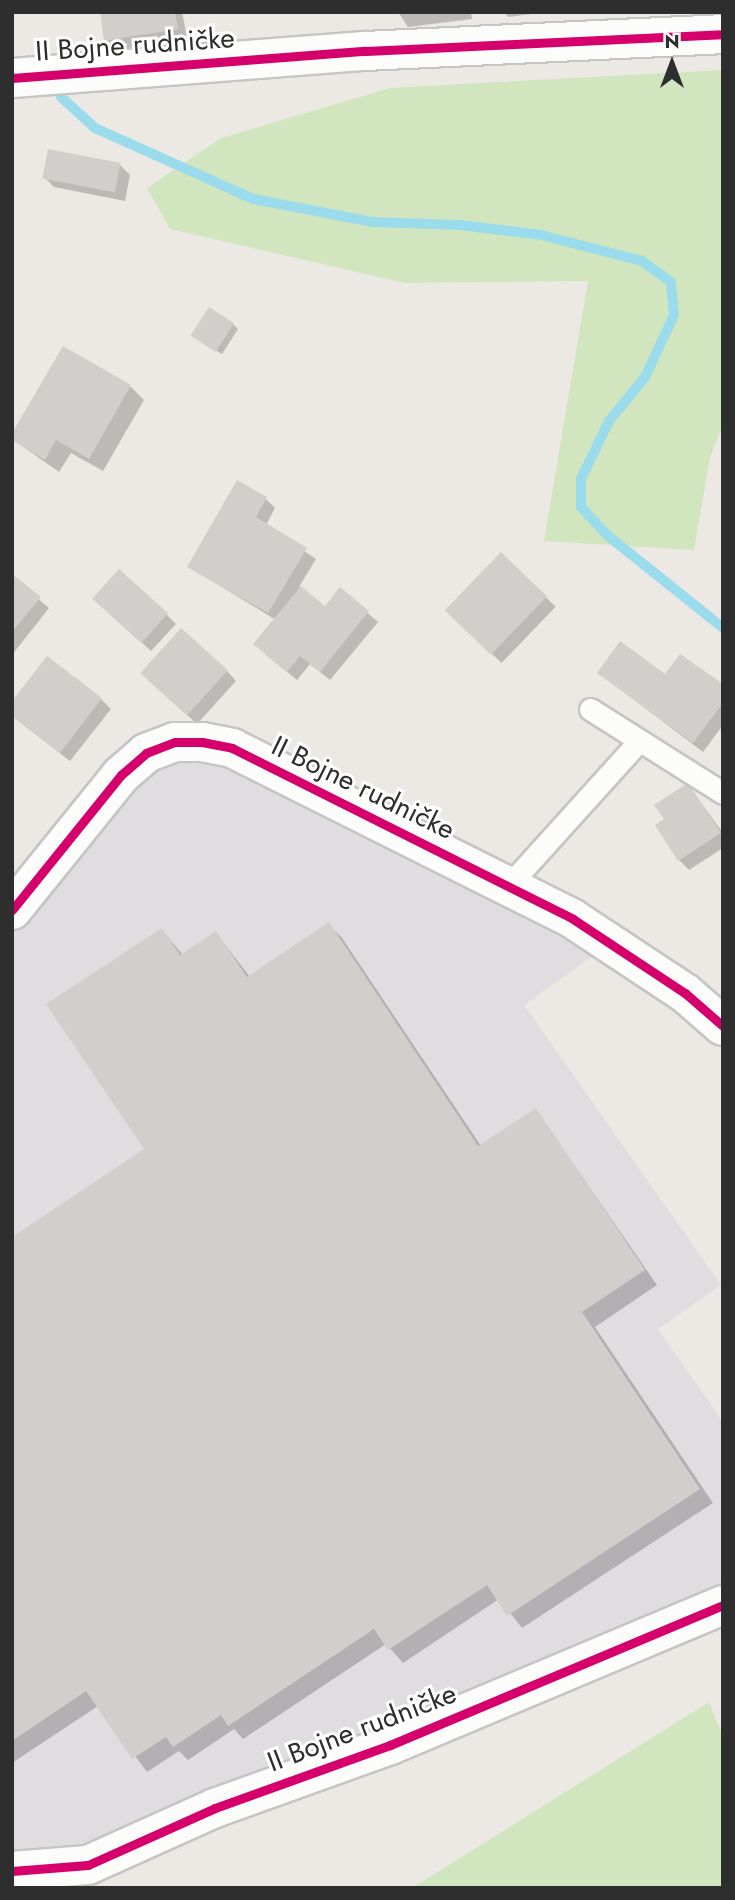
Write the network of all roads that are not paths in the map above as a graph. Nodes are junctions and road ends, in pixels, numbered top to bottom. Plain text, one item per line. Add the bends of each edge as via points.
1 (723, 34) edge
2 (12, 78) edge
3 (590, 709) dead end
4 (638, 742) junction
5 (723, 793) edge
6 (509, 885) junction
7 (12, 910) edge
8 (723, 1026) edge
9 (723, 1605) edge
10 (12, 1871) edge

1 - 2 street, II Bojne rudničke via 365,51
3 - 4 lane
4 - 5 lane
4 - 6 lane
6 - 7 street, II Bojne rudničke via 232,748 175,742 146,753 121,775
6 - 8 street, II Bojne rudničke via 582,925 685,993
9 - 10 street, II Bojne rudničke via 390,1745 215,1808 88,1865

